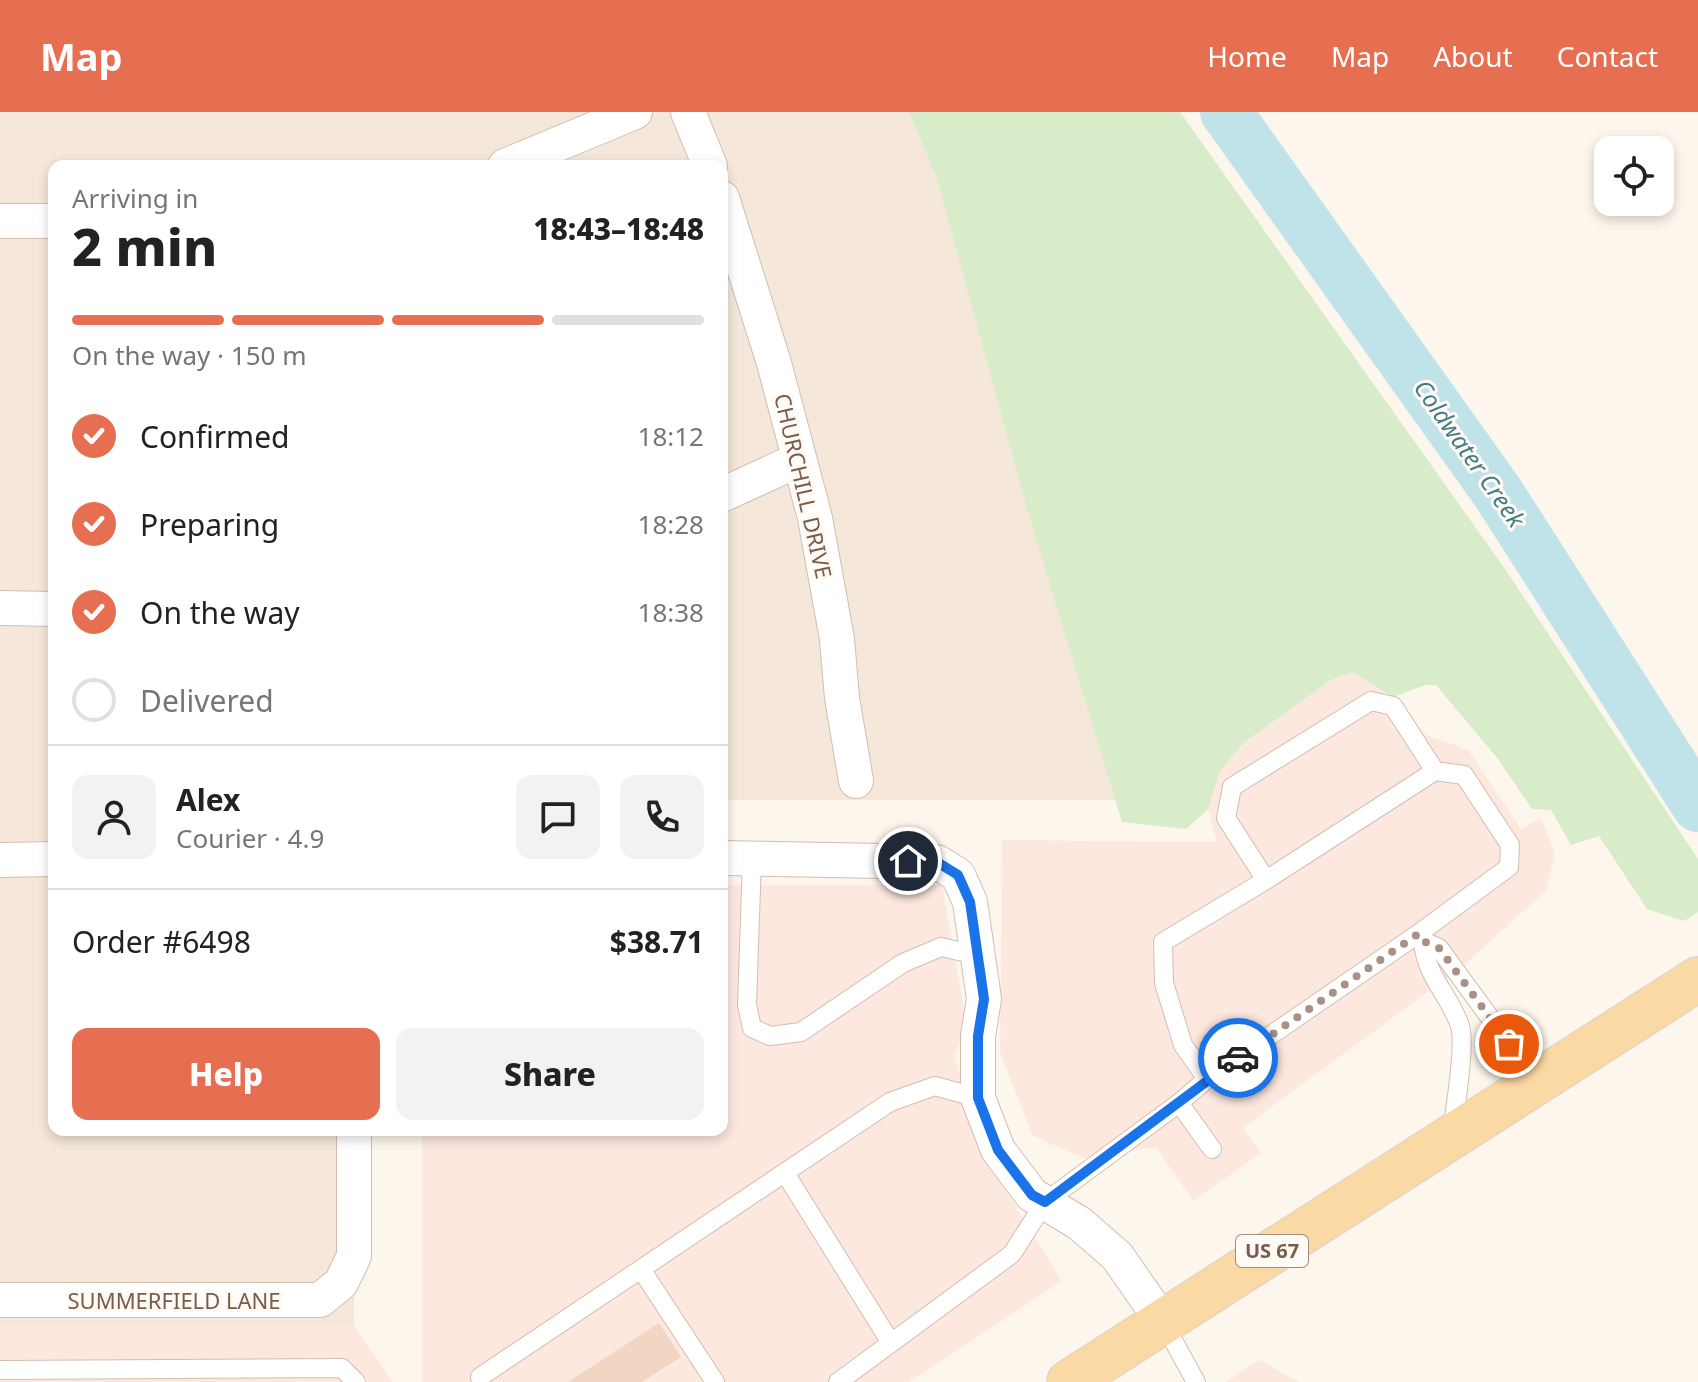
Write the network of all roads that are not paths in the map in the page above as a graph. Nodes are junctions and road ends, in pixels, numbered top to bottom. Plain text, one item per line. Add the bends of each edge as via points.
1 (635, 112) edge
2 (688, 112) edge
3 (519, 160) edge
4 (708, 160) edge
5 (728, 217) edge
6 (0, 221) edge
7 (48, 221) edge
8 (798, 460) junction
9 (728, 492) edge
10 (0, 608) edge
11 (48, 609) edge
12 (1435, 771) junction
13 (856, 781) dead end
14 (737, 858) edge
15 (48, 859) edge
16 (0, 860) edge
17 (1266, 880) junction
18 (1420, 938) junction
19 (976, 955) junction
20 (1698, 979) edge
21 (1207, 1079) junction
22 (1537, 1082) junction
23 (978, 1098) junction
24 (1179, 1103) junction
25 (354, 1136) edge
26 (1452, 1136) junction
27 (1212, 1149) dead end
28 (785, 1173) junction
29 (1045, 1202) junction
30 (641, 1269) junction
31 (0, 1300) edge
32 (1163, 1322) junction
33 (891, 1343) junction
34 (0, 1370) edge
35 (77, 1376) edge
36 (480, 1377) dead end
37 (356, 1382) edge
38 (715, 1382) edge
39 (838, 1382) edge
40 (1069, 1382) edge
41 (1196, 1382) edge

1 - 3 street
2 - 4 street
5 - 8 street, CHURCHILL DRIVE
6 - 7 street
8 - 9 street
8 - 13 street, CHURCHILL DRIVE via 815,518 837,639
10 - 11 street
12 - 17 lane
12 - 17 lane via 1393,706 1371,701 1232,787 1226,818
12 - 18 lane via 1464,775 1510,845 1509,867
14 - 19 street via 937,862 958,875 970,902
14 - 19 lane via 747,1005 752,1028 770,1036 801,1032 903,963 941,947
15 - 16 street
17 - 21 lane via 1163,942 1164,983 1183,1045
18 - 21 lane
18 - 22 lane via 1439,948
18 - 26 lane via 1424,959 1460,1026 1463,1049
19 - 23 street via 984,999
20 - 22 main road, US 67
21 - 24 lane
22 - 26 main road, US 67
23 - 28 lane via 935,1086 890,1102
23 - 29 street via 998,1150 1032,1195
24 - 27 lane
24 - 29 lane
25 - 31 street, SUMMERFIELD LANE via 354,1256 341,1283 320,1300
26 - 32 main road, US 67
28 - 30 lane
28 - 33 lane
29 - 32 street via 1117,1256
29 - 33 lane via 1012,1254
30 - 36 lane
30 - 38 lane
32 - 40 main road, US 67
32 - 41 lane
33 - 39 lane
34 - 35 lane
35 - 37 lane via 342,1368

